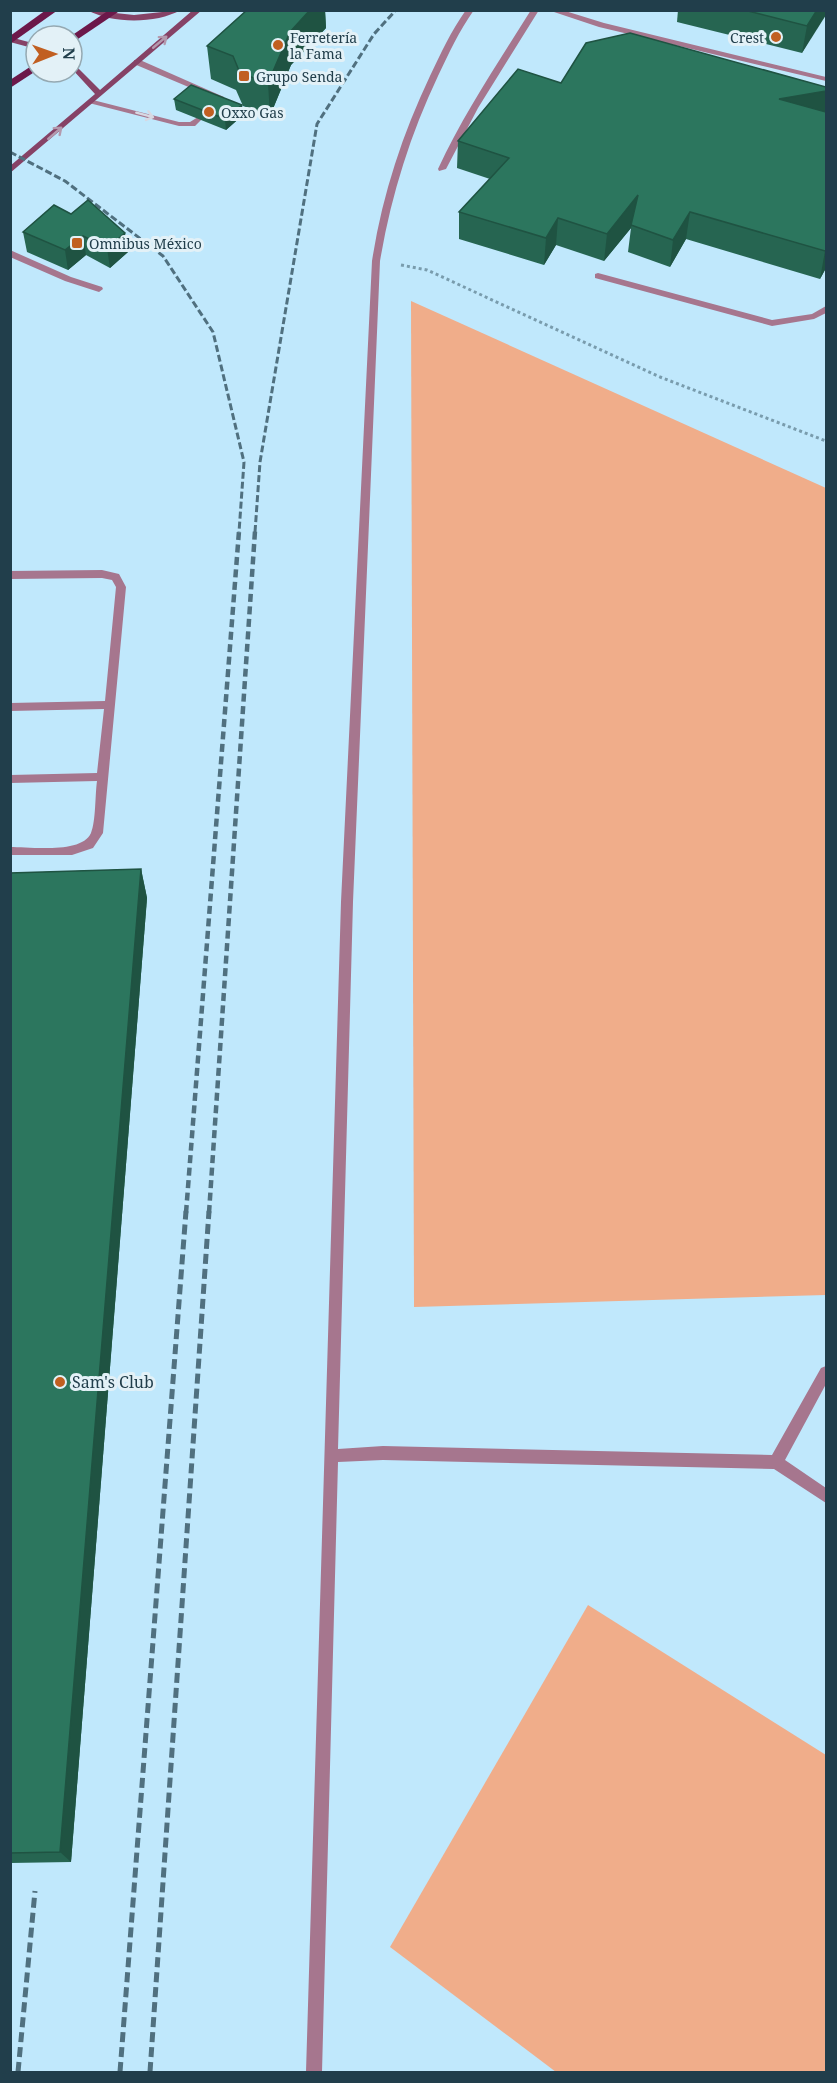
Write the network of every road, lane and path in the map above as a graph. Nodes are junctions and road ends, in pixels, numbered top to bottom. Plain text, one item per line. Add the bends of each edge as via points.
1 (53, 10) edge
2 (91, 10) edge
3 (116, 10) edge
4 (177, 10) edge
5 (198, 10) edge
6 (470, 10) edge
7 (535, 10) edge
8 (552, 10) edge
9 (84, 32) edge
10 (10, 40) edge
11 (136, 62) junction
12 (24, 75) edge
13 (84, 77) edge
14 (826, 79) edge
15 (10, 85) edge
16 (100, 94) junction
17 (92, 101) junction
18 (216, 105) edge
19 (198, 118) edge
20 (442, 169) dead end
21 (10, 171) edge
22 (10, 253) edge
23 (376, 261) junction
24 (598, 276) dead end
25 (99, 288) dead end
26 (826, 309) edge
27 (826, 441) edge
28 (10, 575) edge
29 (110, 705) junction
30 (10, 707) edge
31 (103, 777) junction
32 (10, 779) edge
33 (10, 851) edge
34 (826, 1372) edge
35 (332, 1456) junction
36 (776, 1462) junction
37 (826, 1496) edge
38 (314, 2073) edge

1 - 10 main road
2 - 4 main road via 132,18
3 - 9 main road
11 -> 5 main road
6 - 23 lane via 458,26 417,110 391,186
7 - 20 lane via 463,125
8 - 14 lane
11 - 16 main road
11 - 18 lane via 223,98
12 - 15 main road
13 - 16 main road
16 - 17 main road
17 -> 19 lane via 179,124
21 -> 17 main road
22 - 25 lane
23 - 27 path via 436,274 660,377
23 - 35 lane via 347,902
24 - 26 lane via 771,323
28 - 29 lane via 102,574 115,578 121,587
29 - 30 lane
29 - 31 lane
31 - 32 lane
31 - 33 lane via 97,833 88,845 72,851
34 - 36 lane
35 - 36 lane via 383,1453
35 - 38 lane
36 - 37 lane

